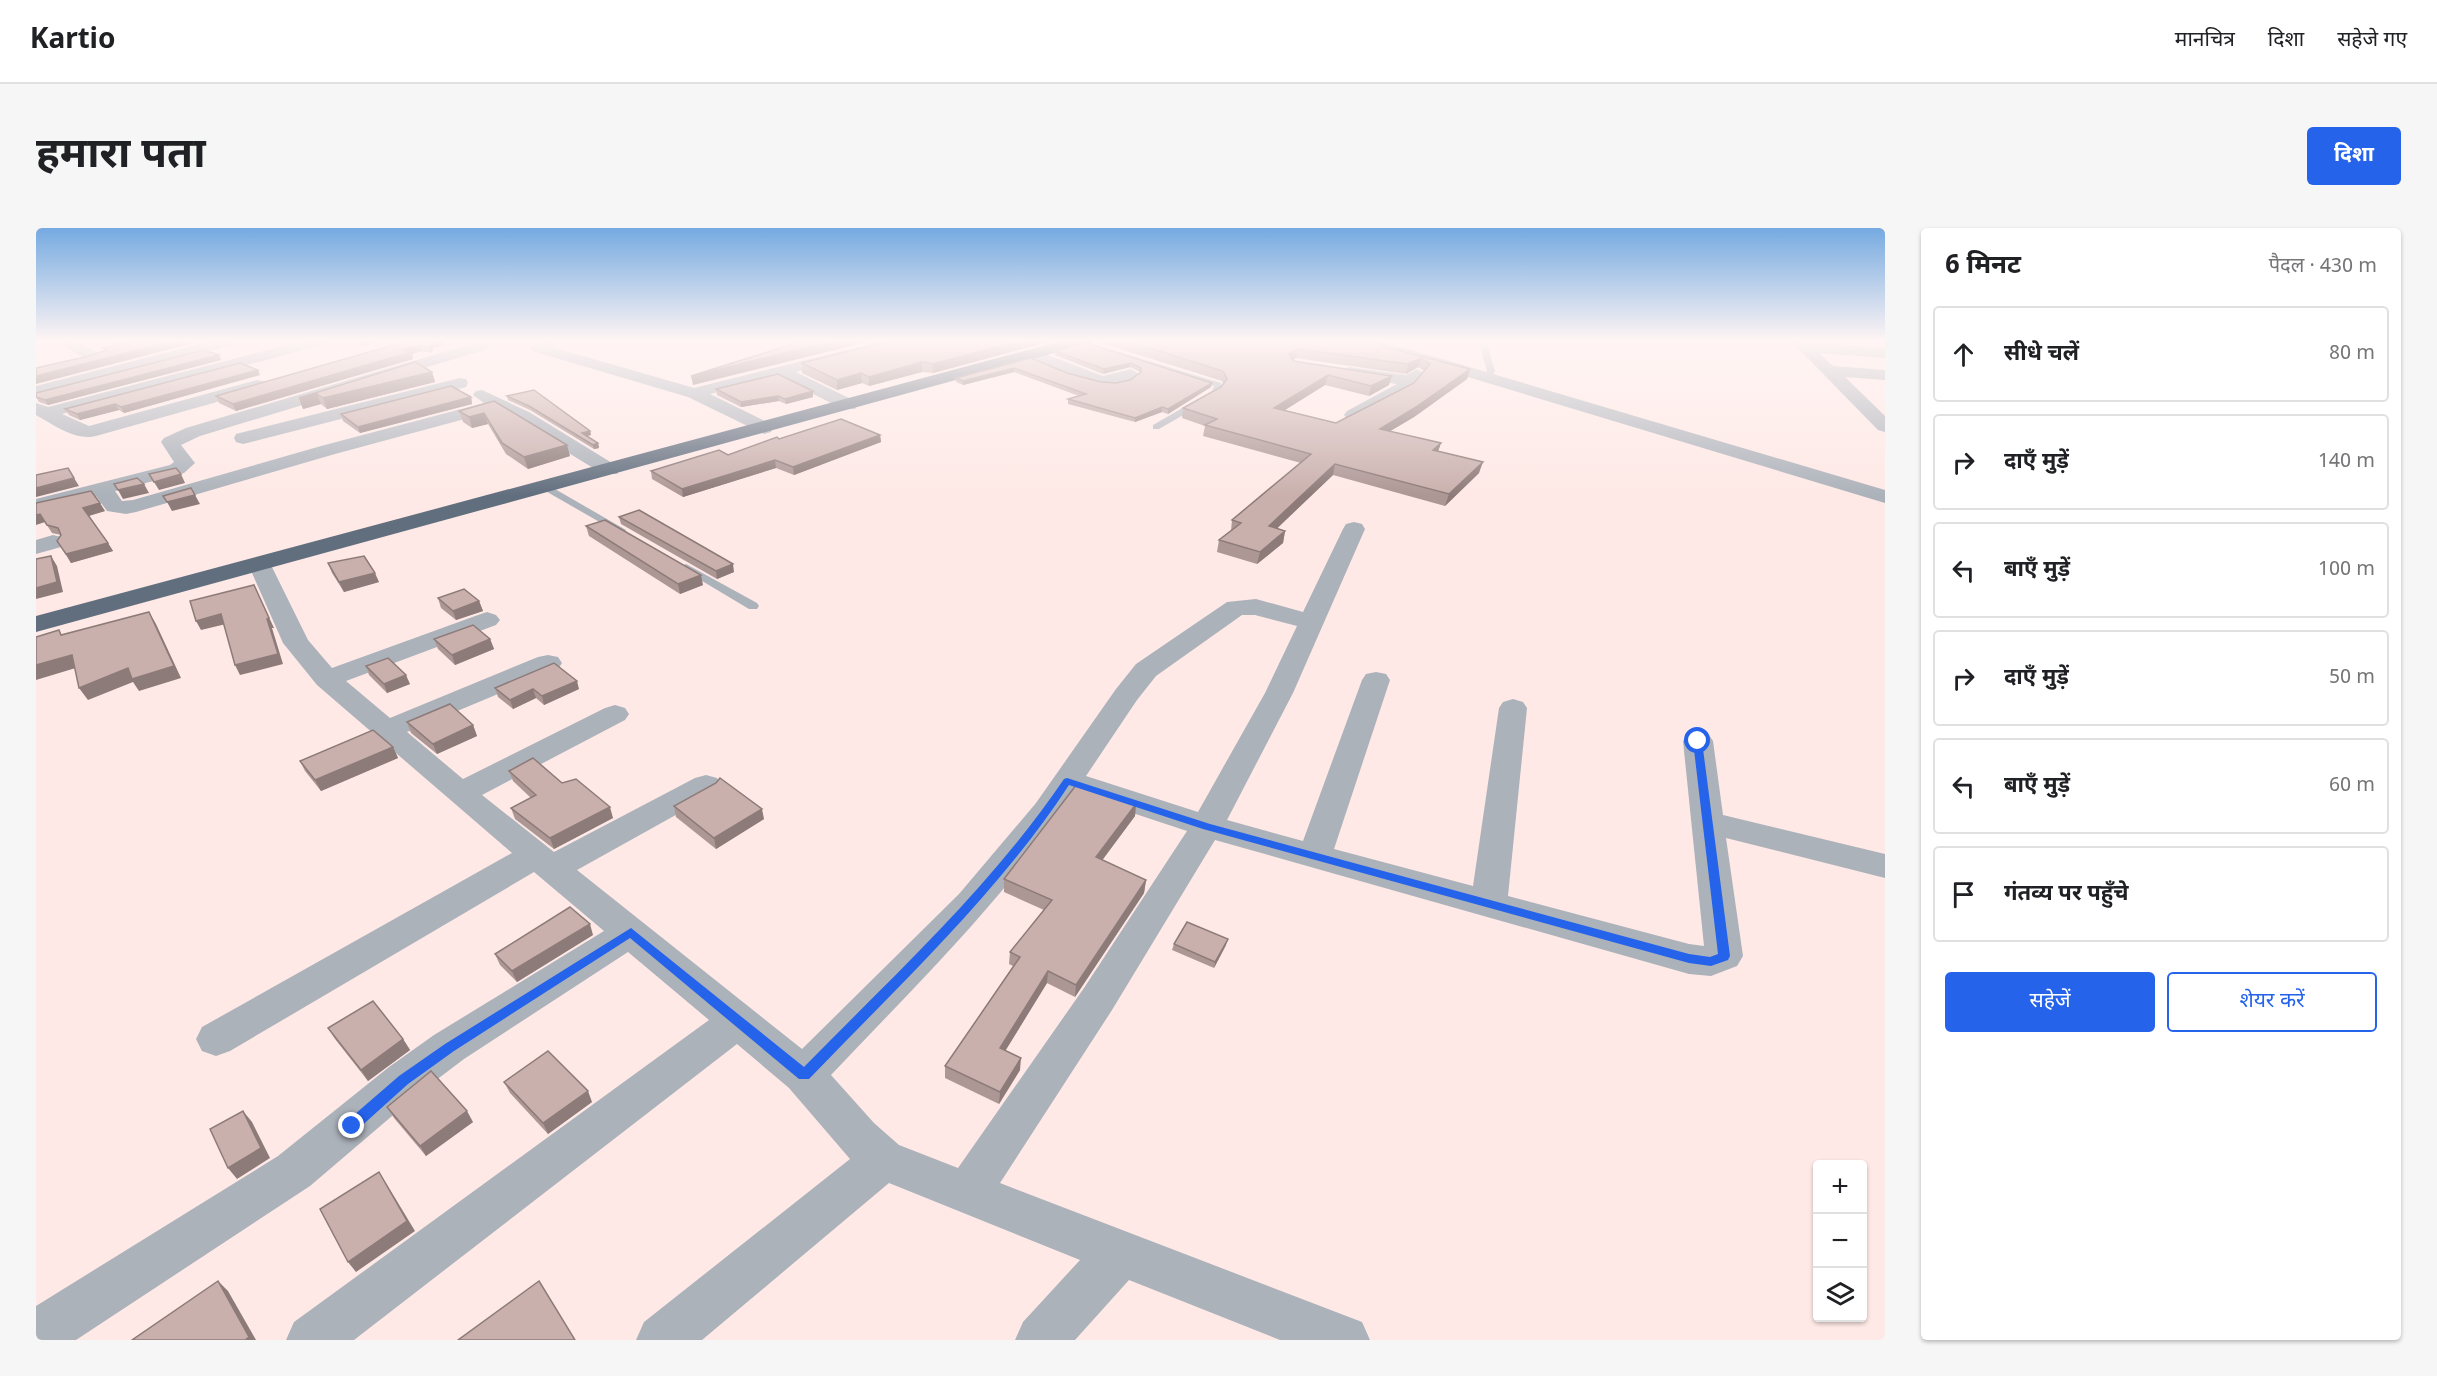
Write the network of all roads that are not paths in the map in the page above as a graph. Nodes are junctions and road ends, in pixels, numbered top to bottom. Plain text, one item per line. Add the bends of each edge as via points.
1 (118, 392) edge
2 (231, 392) edge
3 (328, 392) edge
4 (425, 392) edge
5 (477, 392) edge
6 (690, 392) edge
7 (699, 392) edge
8 (822, 392) edge
9 (896, 392) edge
10 (1216, 392) edge
11 (1395, 392) edge
12 (1533, 392) edge
13 (1850, 392) edge
14 (694, 393) junction
15 (501, 404) junction
16 (849, 405) junction
17 (41, 411) edge
18 (1353, 415) edge
19 (1885, 426) edge
20 (1156, 427) dead end
21 (764, 428) junction
22 (223, 443) dead end
23 (201, 448) dead end
24 (178, 454) junction
25 (610, 470) junction
26 (545, 487) junction
27 (102, 489) junction
28 (1885, 497) edge
29 (36, 505) edge
30 (1354, 529) dead end
31 (628, 534) edge
32 (260, 564) junction
33 (680, 564) edge
34 (753, 606) dead end
35 (487, 621) dead end
36 (1311, 622) junction
37 (36, 624) edge
38 (548, 663) edge
39 (327, 679) junction
40 (1376, 680) dead end
41 (1513, 708) dead end
42 (615, 714) dead end
43 (388, 729) junction
44 (1698, 741) dead end
45 (1067, 781) junction
46 (706, 785) dead end
47 (460, 793) junction
48 (1707, 822) junction
49 (1207, 826) junction
50 (1315, 855) junction
51 (544, 861) junction
52 (1885, 866) edge
53 (1489, 903) junction
54 (631, 932) junction
55 (738, 1021) junction
56 (216, 1039) dead end
57 (804, 1075) junction
58 (883, 1160) junction
59 (968, 1193) junction
60 (1120, 1253) junction
61 (36, 1336) edge
62 (312, 1340) edge
63 (662, 1340) edge
64 (1041, 1340) edge
65 (1344, 1340) edge

1 - 17 street
2 - 17 street via 89,432
3 - 24 street via 177,438 171,445
4 - 22 street
5 - 15 street
6 - 14 street
7 - 14 street
8 - 16 street
9 - 16 highway
10 - 20 lane
11 - 18 street
12 - 28 street
13 - 19 street
14 - 21 street
15 - 25 street
15 - 27 street via 136,506 115,506
16 - 21 highway
21 - 25 highway
23 - 24 street
24 - 27 street via 185,463 177,469
25 - 26 highway
26 - 31 lane
26 - 32 highway
27 - 29 street
30 - 36 street
32 - 37 highway
32 - 39 street via 296,643
33 - 34 lane
35 - 39 street
36 - 45 street via 1256,607 1236,607 1146,670
36 - 49 street via 1279,693
38 - 43 street
39 - 43 street
40 - 50 street
41 - 53 street
42 - 47 street
43 - 47 street
44 - 48 street
45 - 49 street
45 - 57 street via 1047,812 972,903
46 - 51 street
47 - 51 street
48 - 52 street
48 - 53 street via 1724,956 1711,962
49 - 50 street
49 - 59 street via 1098,999
50 - 53 street
51 - 54 street
51 - 56 street
54 - 55 street
54 - 61 street via 449,1047 294,1171
55 - 57 street
55 - 62 street
57 - 58 street
58 - 59 street
58 - 63 street
59 - 60 street
60 - 64 street
60 - 65 street

